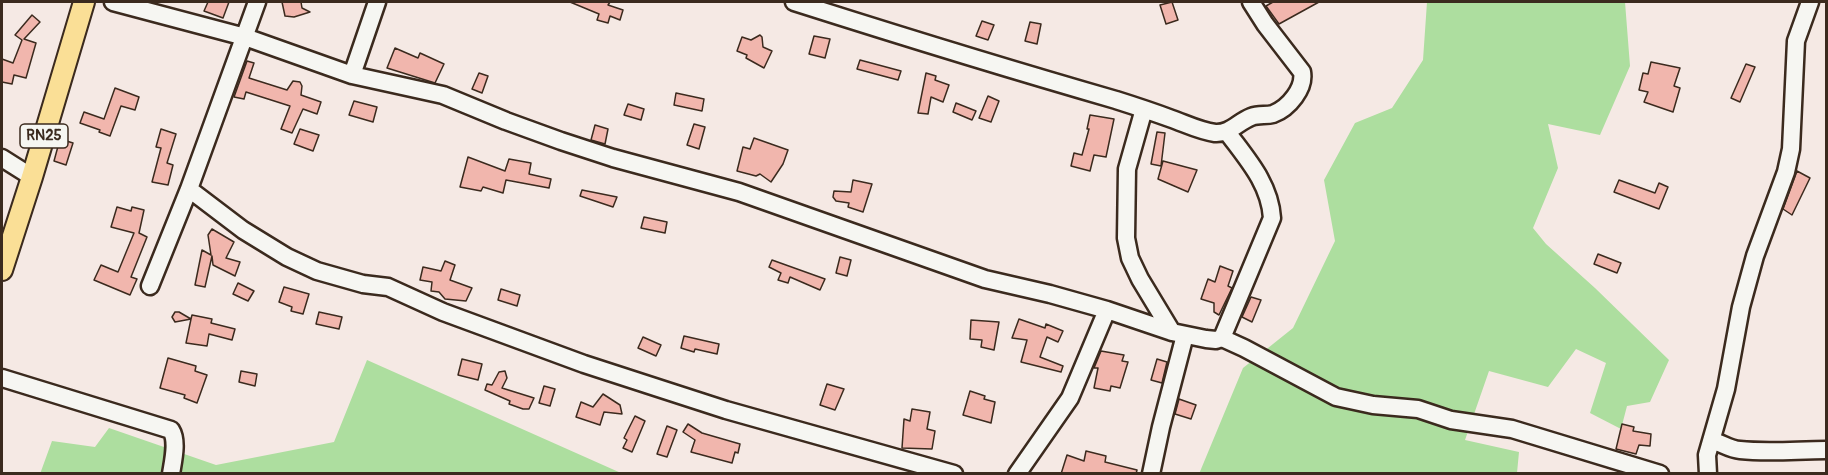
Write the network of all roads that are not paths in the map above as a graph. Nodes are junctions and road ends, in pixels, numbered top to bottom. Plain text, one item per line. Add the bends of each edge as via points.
1 (84, 2) edge
2 (112, 2) edge
3 (257, 2) edge
4 (377, 2) edge
5 (794, 2) edge
6 (1251, 2) edge
7 (1809, 2) edge
8 (245, 37) junction
9 (352, 75) junction
10 (1144, 109) junction
11 (1227, 132) junction
12 (2, 158) edge
13 (32, 177) junction
14 (189, 189) junction
15 (2, 270) edge
16 (150, 286) dead end
17 (1107, 310) junction
18 (1179, 334) junction
19 (1222, 338) junction
20 (2, 378) edge
21 (1713, 441) junction
22 (1827, 450) edge
23 (171, 474) edge
24 (954, 474) edge
25 (1017, 474) edge
26 (1151, 474) edge
27 (1660, 474) edge
28 (1708, 474) edge

1 - 13 main road, RN25
2 - 8 street
3 - 8 street
4 - 9 street
5 - 10 street via 963,57
6 - 11 street via 1304,80 1279,111 1250,117
7 - 21 street via 1796,40 1791,149 1786,172 1741,307
8 - 9 street
8 - 14 street
9 - 17 street via 443,95 571,144 739,192 985,279
10 - 11 street via 1206,132
10 - 18 street via 1127,169 1126,238 1140,279
11 - 19 street via 1259,176 1271,204 1272,218
12 - 13 street
13 - 15 main road, RN25
14 - 16 street
14 - 24 street via 243,230 317,271 388,287 442,312 658,388
17 - 18 street
17 - 25 street via 1070,398
18 - 19 street
18 - 26 street
19 - 27 street via 1336,397 1512,429
20 - 23 street via 171,430 175,441
21 - 22 street via 1736,450
21 - 28 street via 1707,455

